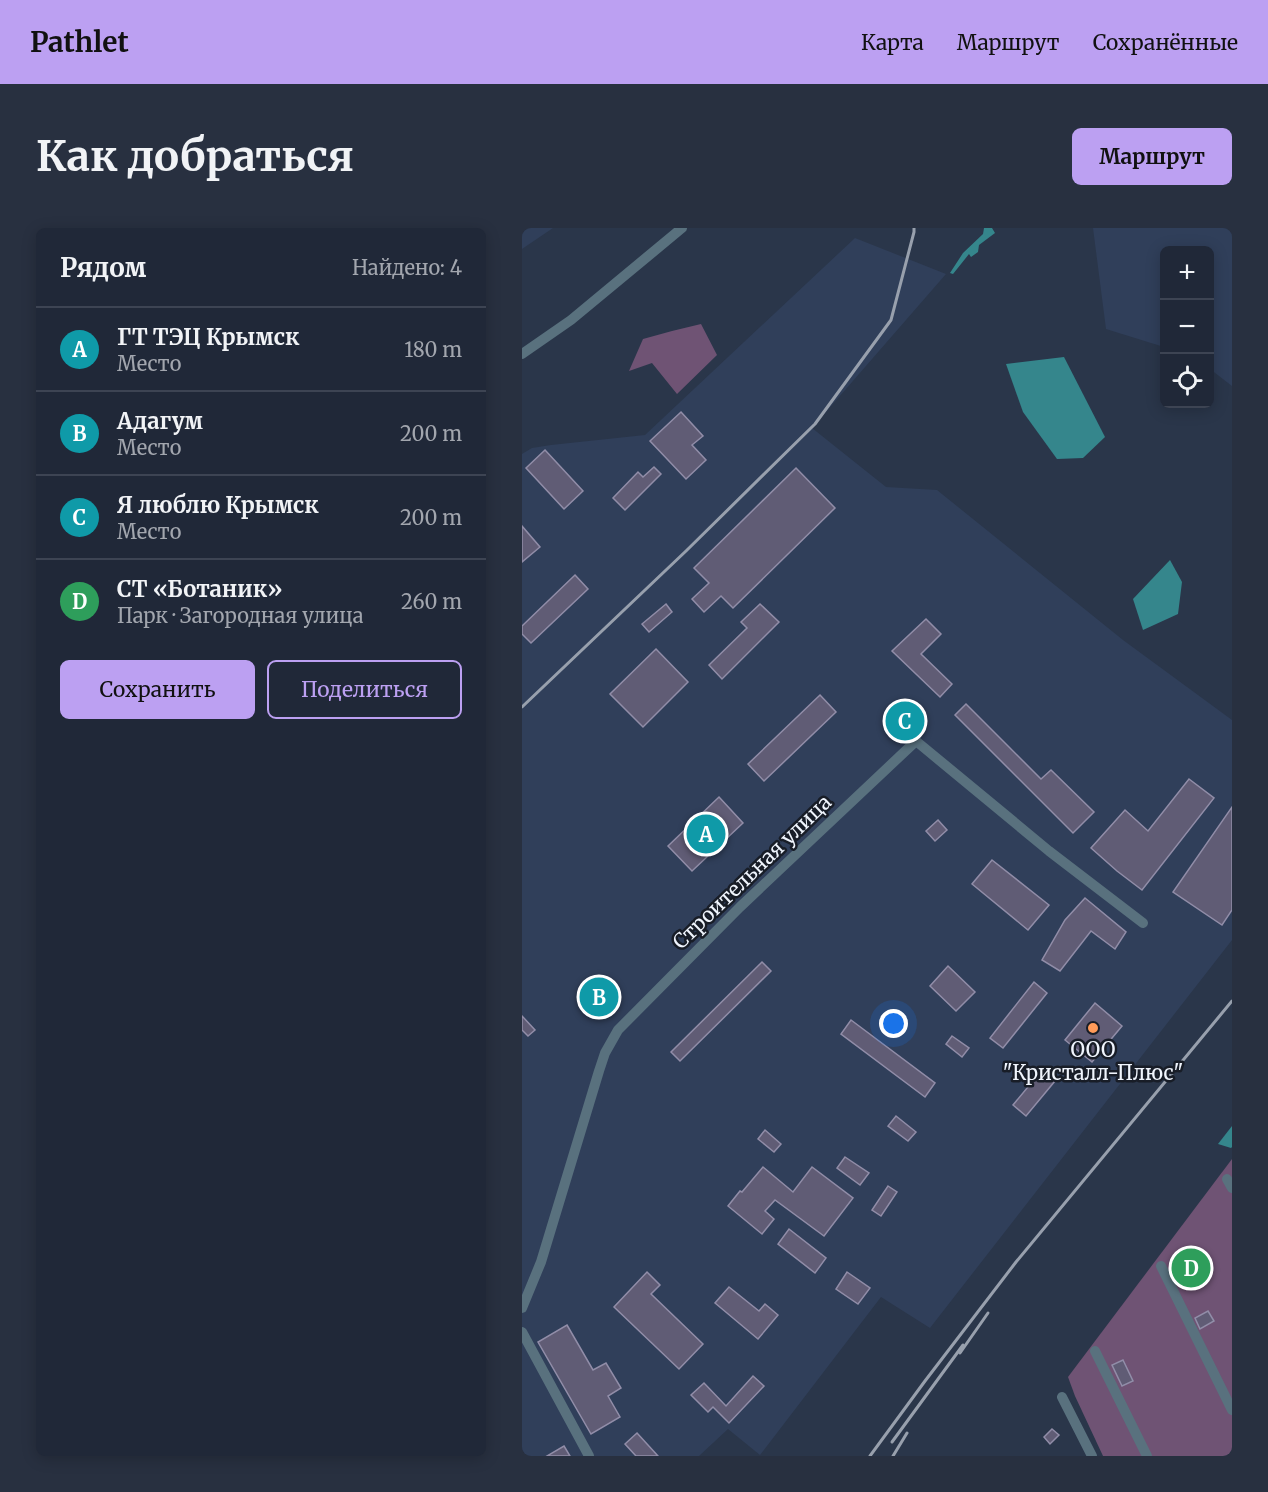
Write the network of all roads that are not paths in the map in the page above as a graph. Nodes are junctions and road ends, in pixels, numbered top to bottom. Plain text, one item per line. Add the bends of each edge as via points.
1 (682, 228) edge
2 (522, 354) edge
3 (1143, 923) dead end
4 (1161, 1266) dead end
5 (522, 1308) edge
6 (522, 1332) edge
7 (1095, 1351) dead end
8 (1062, 1397) dead end
9 (1232, 1410) edge
10 (589, 1456) edge
11 (1092, 1456) edge
12 (1147, 1456) edge

1 - 2 street via 571,320
3 - 5 street, Строительная улица via 916,741 740,907 618,1030 605,1053 541,1262
4 - 9 street
6 - 10 street
7 - 12 street
8 - 11 street

